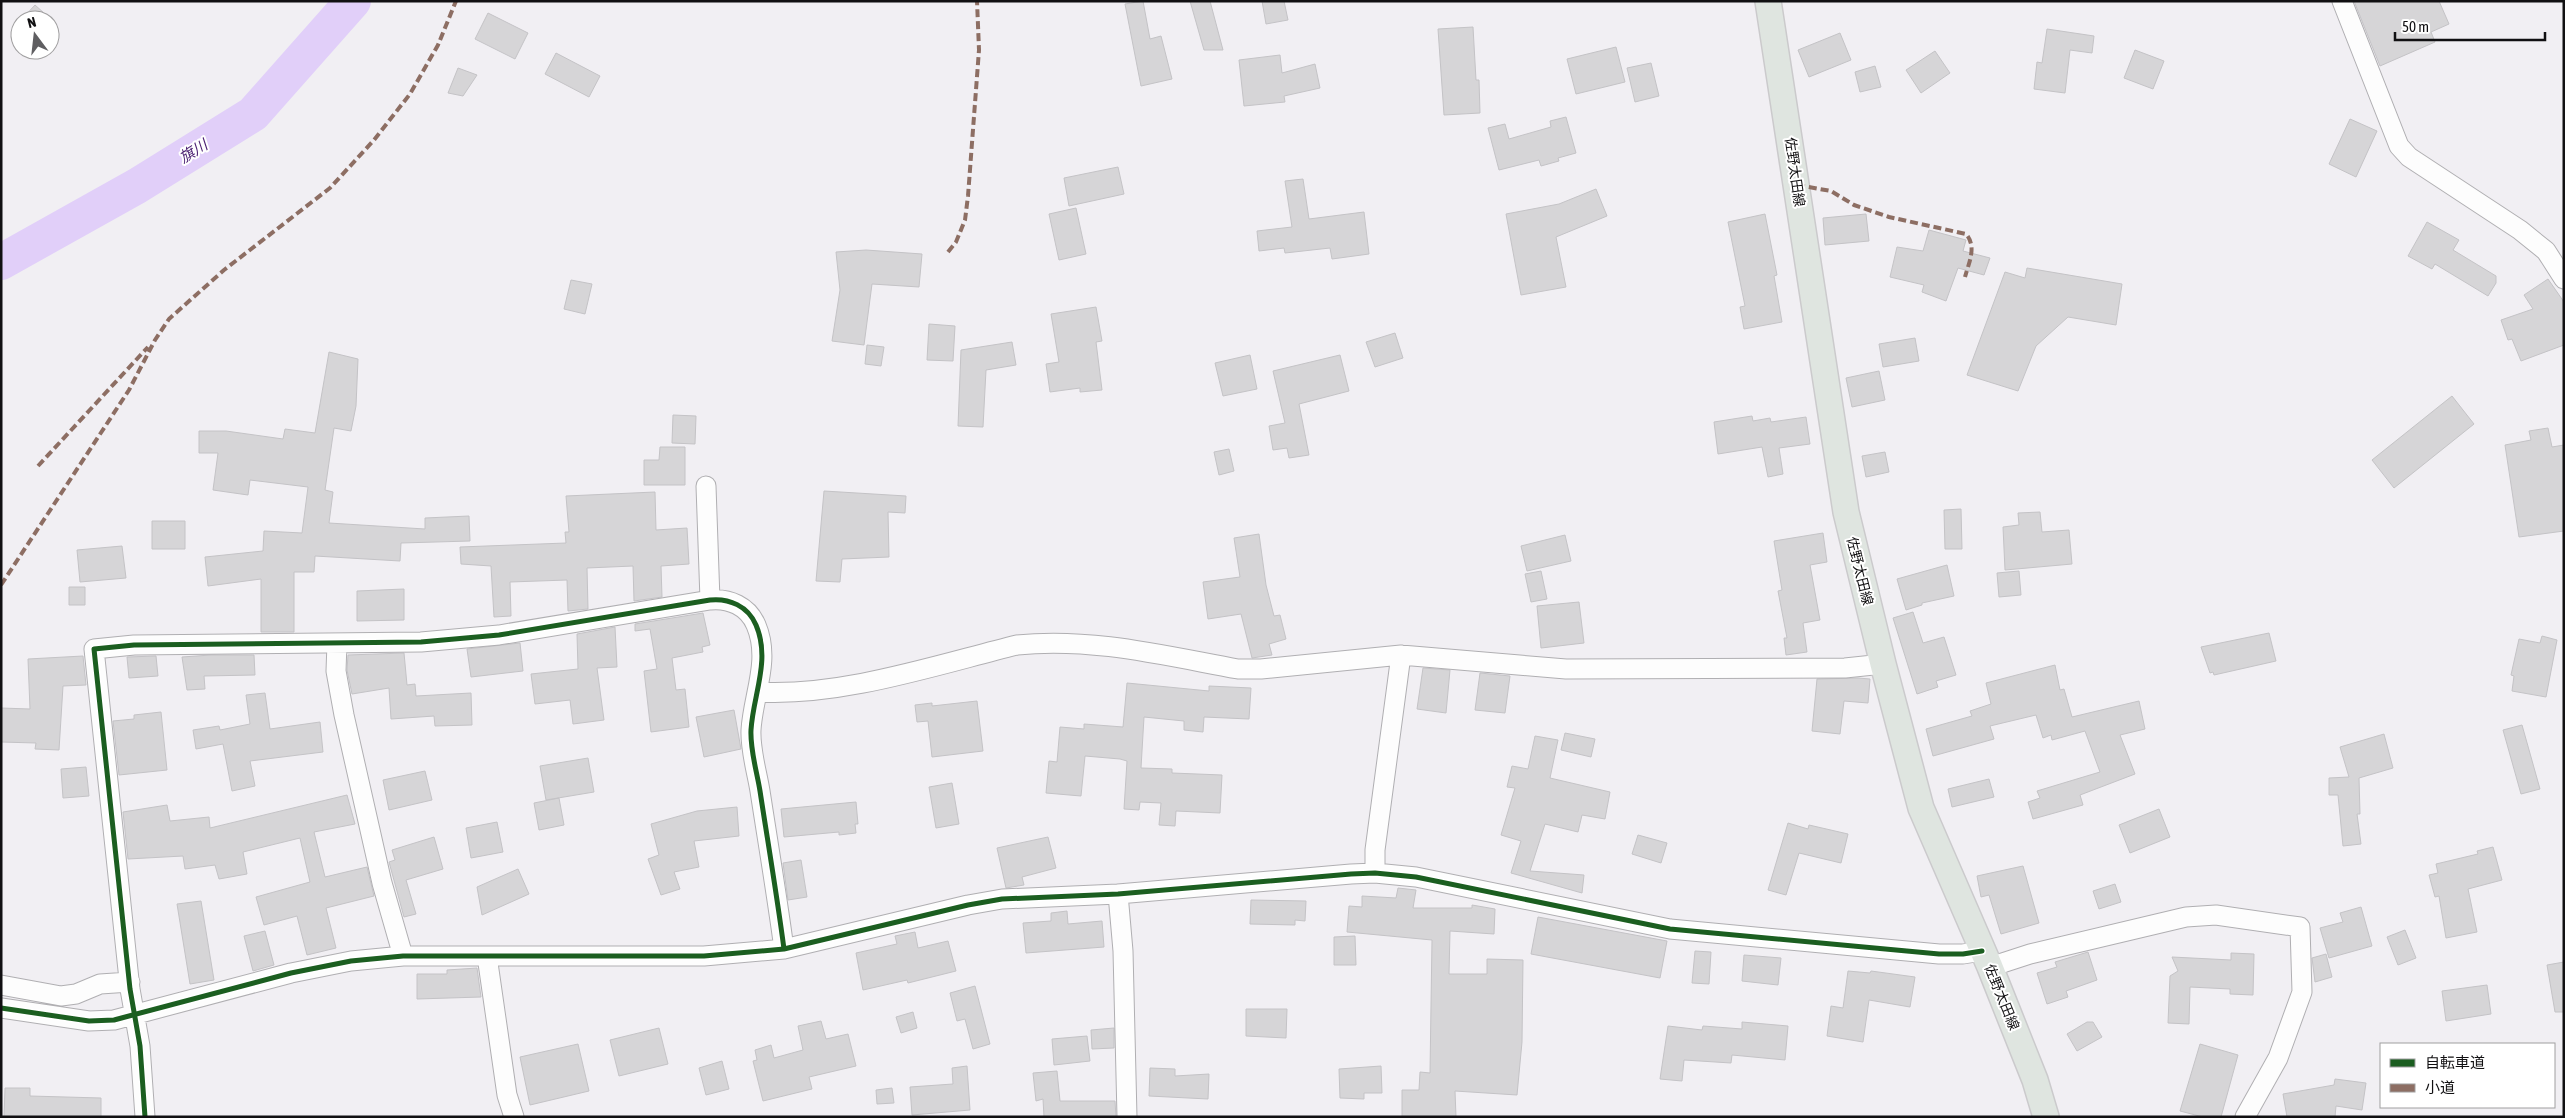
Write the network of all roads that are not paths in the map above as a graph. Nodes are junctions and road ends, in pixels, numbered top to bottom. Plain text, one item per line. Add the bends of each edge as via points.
1 (1768, 1) edge
2 (2342, 1) edge
3 (2564, 279) edge
4 (706, 486) dead end
5 (710, 600) junction
6 (337, 643) junction
7 (1401, 655) junction
8 (1883, 664) junction
9 (758, 692) junction
10 (1375, 873) junction
11 (1118, 894) junction
12 (784, 949) junction
13 (403, 956) junction
14 (487, 956) junction
15 (1986, 959) junction
16 (130, 982) junction
17 (1, 984) edge
18 (1, 1008) edge
19 (135, 1015) junction
20 (145, 1117) edge
21 (514, 1117) edge
22 (1127, 1117) edge
23 (2046, 1117) edge
24 (2245, 1117) edge

1 - 8 main road, 佐野太田線 via 1846,512
2 - 3 street via 2399,146 2409,157 2533,240 2546,251
4 - 5 street
5 - 6 street via 499,635 421,642
5 - 9 street via 722,599 742,607 751,616 762,652
6 - 13 street via 336,671 344,714 382,883
6 - 16 street via 134,645 94,649
7 - 8 street via 1566,669 1845,668
7 - 9 street via 1238,669 1107,647 1045,642 1017,645 822,690
7 - 10 street via 1375,850
8 - 15 main road, 佐野太田線 via 1921,808
9 - 12 street via 751,731
10 - 11 street
10 - 15 street via 1416,877 1670,929 1962,954
11 - 12 street via 993,900
11 - 22 street via 1123,951
12 - 14 street via 704,956
13 - 14 street
13 - 19 street via 351,961 291,973
14 - 21 street via 507,1095
15 - 23 main road, 佐野太田線 via 2035,1080
15 - 24 street via 2030,954 2186,917 2216,915 2300,927 2302,992 2278,1058
16 - 17 street via 100,984 61,996
16 - 19 street
18 - 19 street via 89,1021
19 - 20 street

